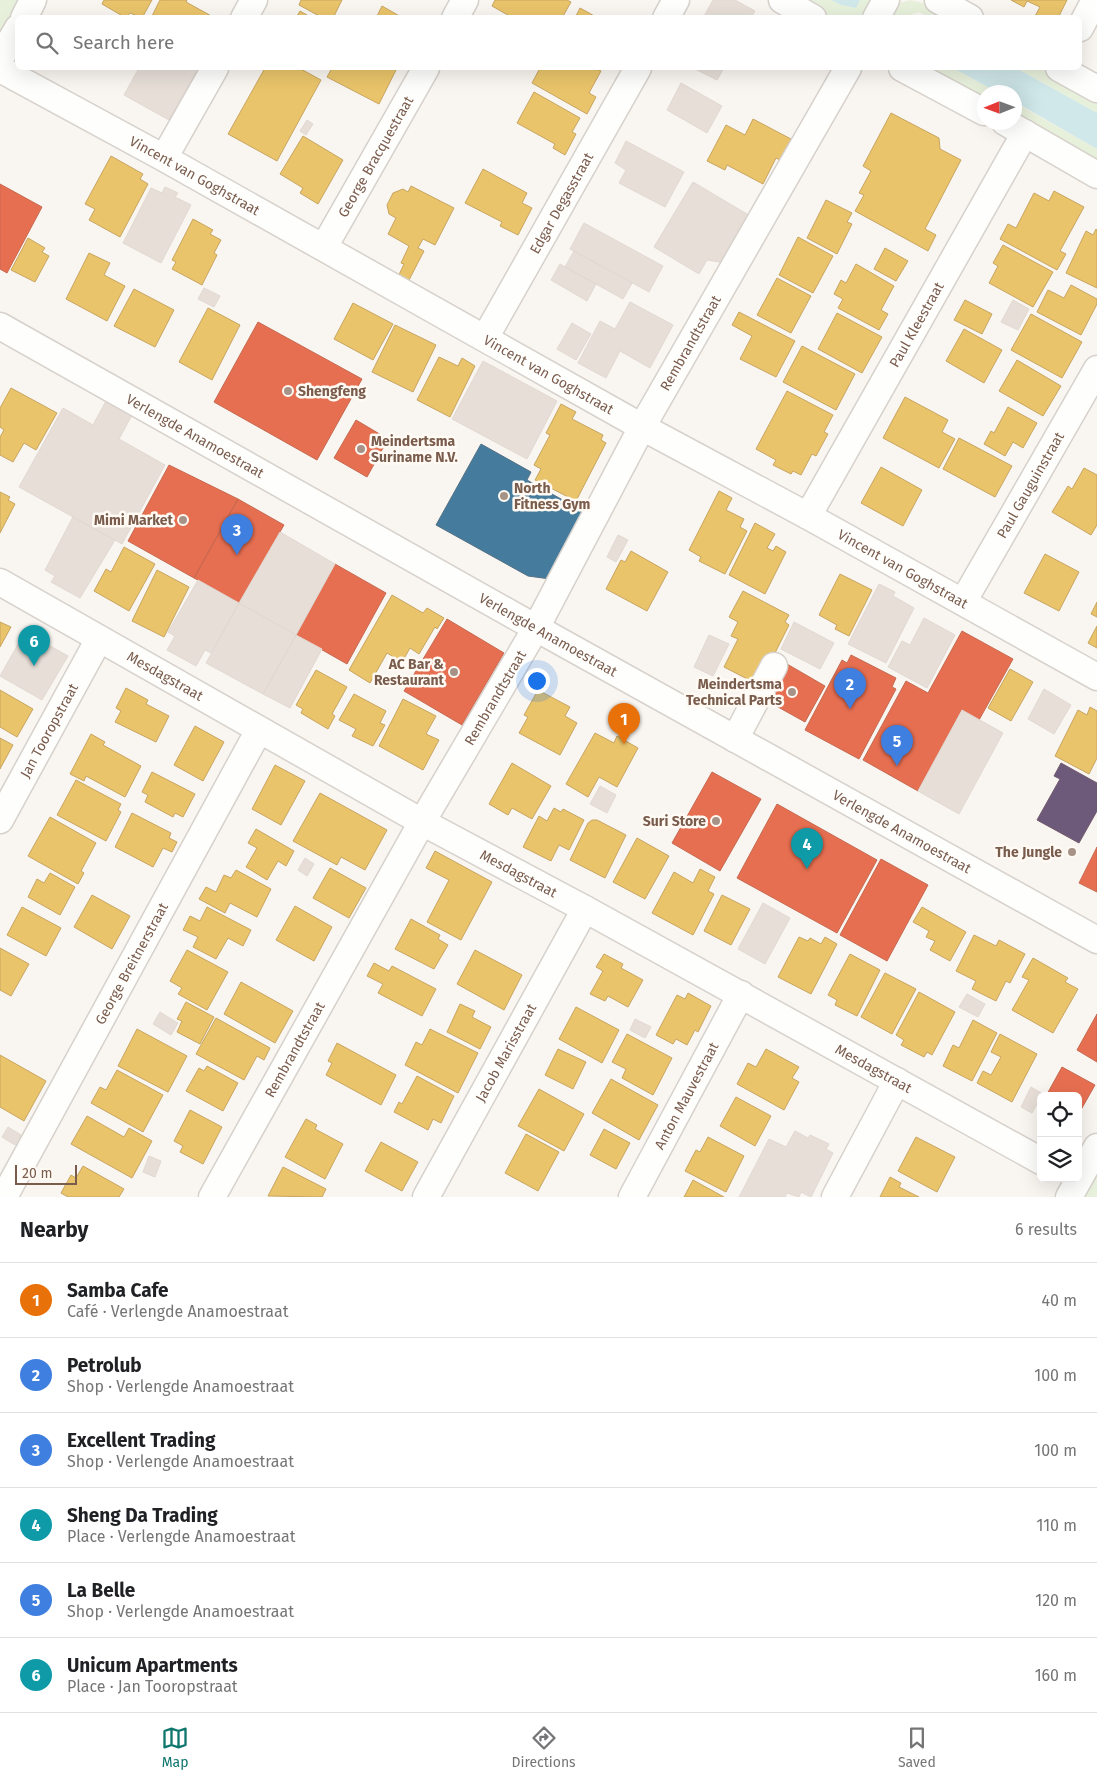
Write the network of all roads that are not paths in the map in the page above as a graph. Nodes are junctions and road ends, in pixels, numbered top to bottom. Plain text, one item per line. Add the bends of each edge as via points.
1 (34, 0) edge
2 (254, 0) edge
3 (465, 0) edge
4 (676, 0) edge
5 (782, 0) edge
6 (886, 0) edge
7 (938, 0) edge
8 (1095, 0) edge
9 (26, 15) edge
10 (246, 15) edge
11 (457, 15) edge
12 (668, 15) edge
13 (808, 15) edge
14 (878, 15) edge
15 (965, 15) edge
16 (1082, 24) edge
17 (15, 33) edge
18 (0, 59) edge
19 (0, 69) edge
20 (214, 70) edge
21 (425, 70) edge
22 (637, 70) edge
23 (847, 70) edge
24 (906, 70) edge
25 (1063, 70) edge
26 (1097, 89) edge
27 (977, 108) edge
28 (1014, 130) edge
29 (1018, 130) edge
30 (164, 158) junction
31 (1097, 175) edge
32 (324, 247) junction
33 (0, 326) edge
34 (485, 338) junction
35 (1097, 369) edge
36 (642, 427) junction
37 (808, 516) junction
38 (0, 582) edge
39 (963, 602) junction
40 (536, 628) junction
41 (99, 639) junction
42 (774, 666) dead end
43 (1097, 677) edge
44 (259, 730) junction
45 (735, 738) junction
46 (0, 820) edge
47 (422, 822) junction
48 (585, 908) junction
49 (1097, 940) edge
50 (741, 994) junction
51 (896, 1081) junction
52 (1097, 1146) edge
53 (1037, 1159) edge
54 (1073, 1185) edge
55 (4, 1197) edge
56 (212, 1197) edge
57 (426, 1197) edge
58 (632, 1197) edge
59 (835, 1197) edge

1 - 9 street
2 - 10 street
3 - 11 street
4 - 12 street
5 - 13 street
6 - 14 street
7 - 15 street
8 - 16 street
17 - 18 street
19 - 30 street, Vincent van Goghstraat
20 - 30 street
21 - 32 street, George Bracquestraat
22 - 34 street, Edgar Degasstraat
23 - 36 street, Rembrandtstraat
24 - 27 street
25 - 26 street
28 - 37 street, Paul Kleestraat
29 - 31 street
30 - 32 street, Vincent van Goghstraat
32 - 34 street, Vincent van Goghstraat
33 - 40 street, Verlengde Anamoestraat
34 - 36 street, Vincent van Goghstraat
35 - 39 street, Paul Gauguinstraat
36 - 37 street, Vincent van Goghstraat
36 - 40 street, Rembrandtstraat
37 - 39 street, Vincent van Goghstraat
38 - 41 street, Mesdagstraat
39 - 43 street, Vincent van Goghstraat
40 - 45 street, Verlengde Anamoestraat
40 - 47 street, Rembrandtstraat
41 - 44 street, Mesdagstraat
41 - 46 street, Jan Tooropstraat
42 - 45 street
44 - 47 street, Mesdagstraat
44 - 55 street, George Breitnerstraat
45 - 49 street, Verlengde Anamoestraat
47 - 48 street, Mesdagstraat
47 - 56 street, Rembrandtstraat
48 - 50 street, Mesdagstraat
48 - 57 street, Jacob Marisstraat
50 - 51 street, Mesdagstraat
50 - 58 street, Anton Mauvestraat
51 - 53 street, Mesdagstraat
51 - 59 street
52 - 54 street

